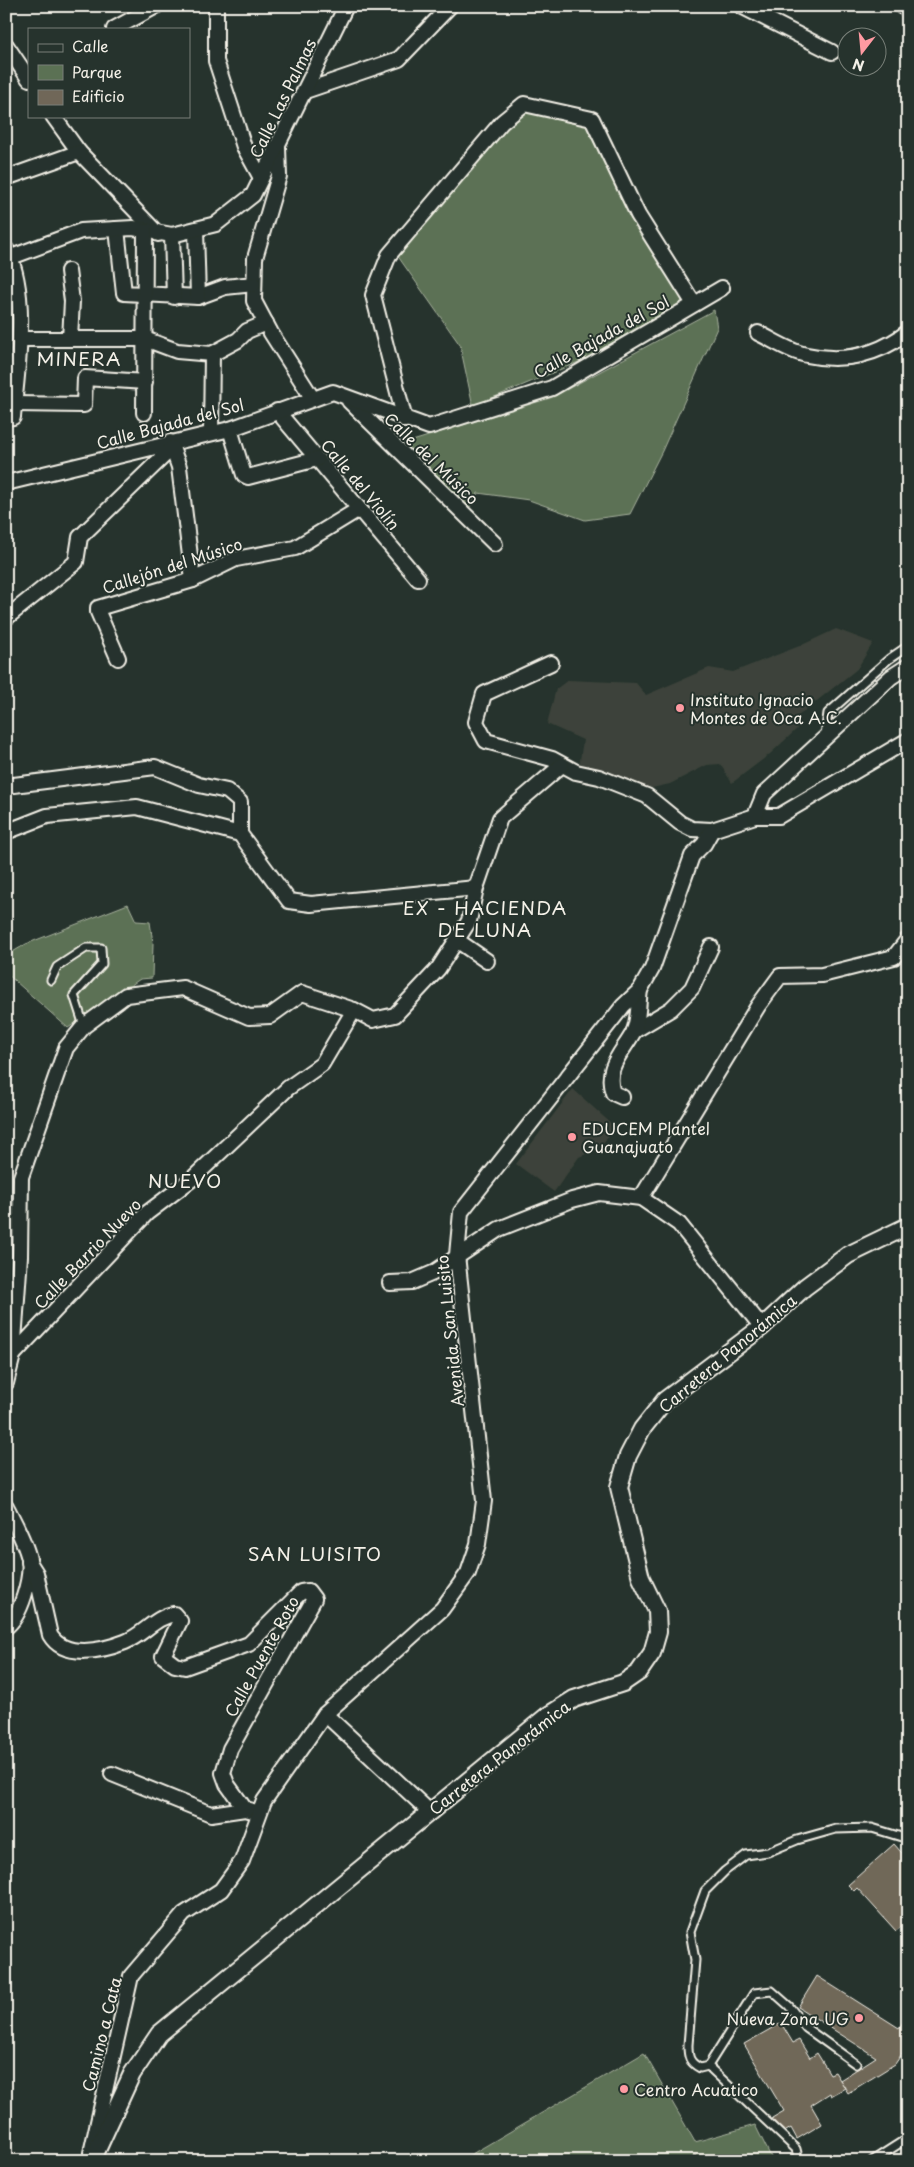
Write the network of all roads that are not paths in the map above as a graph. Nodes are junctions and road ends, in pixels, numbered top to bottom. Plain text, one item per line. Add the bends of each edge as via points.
1 (156, 6) edge
2 (216, 6) edge
3 (346, 6) edge
4 (450, 6) edge
5 (741, 6) edge
6 (901, 6) edge
7 (908, 10) edge
8 (116, 28) edge
9 (6, 45) edge
10 (832, 52) dead end
11 (28, 78) edge
12 (305, 91) junction
13 (54, 118) edge
14 (278, 144) junction
15 (79, 152) junction
16 (6, 178) edge
17 (261, 178) junction
18 (117, 229) junction
19 (196, 230) junction
20 (158, 233) junction
21 (8, 255) edge
22 (68, 271) dead end
23 (254, 284) junction
24 (722, 288) dead end
25 (145, 295) junction
26 (174, 297) junction
27 (198, 297) junction
28 (694, 304) junction
29 (266, 323) junction
30 (908, 332) edge
31 (758, 333) dead end
32 (20, 339) junction
33 (70, 339) junction
34 (145, 339) junction
35 (212, 354) junction
36 (12, 360) edge
37 (145, 382) junction
38 (345, 397) junction
39 (313, 399) junction
40 (277, 412) junction
41 (11, 413) edge
42 (144, 413) dead end
43 (405, 420) junction
44 (230, 429) junction
45 (211, 433) junction
46 (171, 445) junction
47 (316, 459) junction
48 (6, 483) edge
49 (359, 509) junction
50 (495, 544) dead end
51 (418, 579) dead end
52 (193, 580) junction
53 (6, 618) edge
54 (908, 646) edge
55 (118, 658) dead end
56 (552, 663) dead end
57 (908, 666) edge
58 (825, 738) junction
59 (908, 740) edge
60 (562, 765) junction
61 (6, 786) edge
62 (755, 816) junction
63 (712, 830) junction
64 (6, 832) edge
65 (240, 834) junction
66 (476, 888) junction
67 (908, 939) edge
68 (458, 941) junction
69 (711, 947) dead end
70 (487, 961) dead end
71 (51, 980) dead end
72 (640, 990) junction
73 (354, 1010) junction
74 (84, 1026) junction
75 (634, 1031) junction
76 (622, 1097) dead end
77 (641, 1198) junction
78 (908, 1226) edge
79 (457, 1255) junction
80 (390, 1283) dead end
81 (762, 1327) junction
82 (13, 1355) junction
83 (6, 1383) edge
84 (6, 1506) edge
85 (29, 1562) junction
86 (6, 1627) edge
87 (324, 1714) junction
88 (112, 1774) dead end
89 (245, 1810) junction
90 (430, 1812) junction
91 (261, 1813) junction
92 (908, 1839) edge
93 (856, 2064) dead end
94 (708, 2066) junction
95 (908, 2138) edge
96 (90, 2161) edge
97 (799, 2161) edge
98 (872, 2161) edge

1 - 8 street
2 - 17 street via 216,61 244,147
3 - 12 street, Calle Las Palmas
4 - 12 street via 399,59
5 - 10 street
6 - 7 street
9 - 11 street
12 - 14 street, Calle Las Palmas
13 - 15 street
14 - 17 street, Calle Las Palmas
14 - 23 street via 278,176 254,258
15 - 16 street
15 - 20 street
17 - 19 street, Calle Las Palmas via 253,194 216,224
18 - 20 street, Calle Las Palmas via 133,228
18 - 21 street, Calle Las Palmas via 80,232
18 - 25 street via 124,293
19 - 20 street, Calle Las Palmas
19 - 27 street
20 - 25 street
20 - 26 street
21 - 32 street via 21,315
22 - 33 street via 72,301
23 - 27 street via 225,287
23 - 29 street via 254,301
24 - 28 street, Calle Bajada del Sol
25 - 26 street
25 - 34 street
26 - 27 street
28 - 43 street, Calle Bajada del Sol via 552,388 429,427
28 - 43 street via 638,215 592,119 524,104 502,122 389,255 374,295
29 - 35 street via 247,331 238,340
29 - 39 street
30 - 31 street via 895,342 854,358 806,355
32 - 33 street
32 - 36 street
33 - 34 street
34 - 35 street via 177,351
34 - 37 street
35 - 45 street
36 - 41 street
37 - 41 street via 85,378 84,405
37 - 42 street
38 - 39 street, Calle Bajada del Sol via 333,392
38 - 43 street, Calle Bajada del Sol
38 - 50 street, Calle del Músico
39 - 40 street, Calle Bajada del Sol
40 - 44 street, Calle Bajada del Sol
40 - 47 street, Calle del Violín
44 - 45 street, Calle Bajada del Sol
44 - 47 street via 244,475 248,477
45 - 46 street, Calle Bajada del Sol
46 - 48 street, Calle Bajada del Sol
46 - 52 street via 179,467
46 - 53 street via 80,537 76,562
47 - 49 street, Calle del Violín
49 - 51 street, Calle del Violín
49 - 52 street, Callejón del Músico via 295,548 236,559
52 - 55 street, Callejón del Músico via 98,608
54 - 58 lane via 889,658 828,713
56 - 60 street via 484,694 476,722 486,741 552,759
57 - 58 street via 891,677
58 - 62 street via 764,794
59 - 62 street via 779,816
60 - 63 street via 647,796 680,824
60 - 66 street via 500,818
61 - 65 street via 155,767 199,785 227,792 240,802
62 - 63 street
63 - 72 street, Avenida San Luisito via 692,856 652,969
64 - 65 street via 47,816 137,807
65 - 66 street via 289,901 311,904
66 - 68 street via 469,922
67 - 77 street via 894,958 822,974 780,976 758,1006
68 - 70 street
68 - 73 street via 438,969 395,1014 373,1020
69 - 75 street via 692,988 671,1009
71 - 74 lane via 57,967 86,948 101,948 102,964 74,995
72 - 75 street
72 - 79 street, Avenida San Luisito via 623,1006 460,1212
73 - 74 street via 302,993 270,1016 248,1017 183,988 126,994
73 - 82 street, Calle Barrio Nuevo via 322,1064 288,1088 192,1179 147,1213
74 - 82 street via 66,1048 21,1177 20,1256
75 - 76 street via 618,1054 609,1081 613,1093
77 - 79 street via 598,1193 572,1200 499,1228
77 - 81 street via 679,1224
78 - 81 street, Carretera Panorámica via 848,1255 805,1287
79 - 80 street via 433,1273 412,1282
79 - 87 street, Avenida San Luisito via 484,1501 478,1544 468,1573 442,1609
81 - 90 street, Carretera Panorámica via 665,1400 642,1429 628,1456 619,1487 641,1578 657,1611 658,1632 652,1653 639,1672 623,1683 574,1699 547,1716
82 - 83 street, Calle Barrio Nuevo
84 - 85 street
85 - 86 street via 24,1599 13,1622
85 - 89 street, Calle Puente Roto via 36,1573 50,1636 55,1645 86,1651 124,1642 152,1627 162,1616 174,1614 180,1621 163,1656 175,1665 186,1667 249,1644 300,1592 308,1591 314,1599 230,1749 223,1773
87 - 90 street
87 - 91 street, Avenida San Luisito via 264,1800
88 - 89 street via 211,1814
89 - 91 street
90 - 96 street, Carretera Panorámica via 159,2034 132,2074
91 - 96 street, Camino a Cata via 242,1861 221,1890 184,1914 131,1976
92 - 94 lane via 872,1828 836,1829 768,1852 746,1855 705,1891 690,1932 695,1960 688,2056 692,2064 700,2068
93 - 94 lane via 806,2028 772,1991 754,1993
94 - 97 lane via 796,2148
95 - 98 lane

